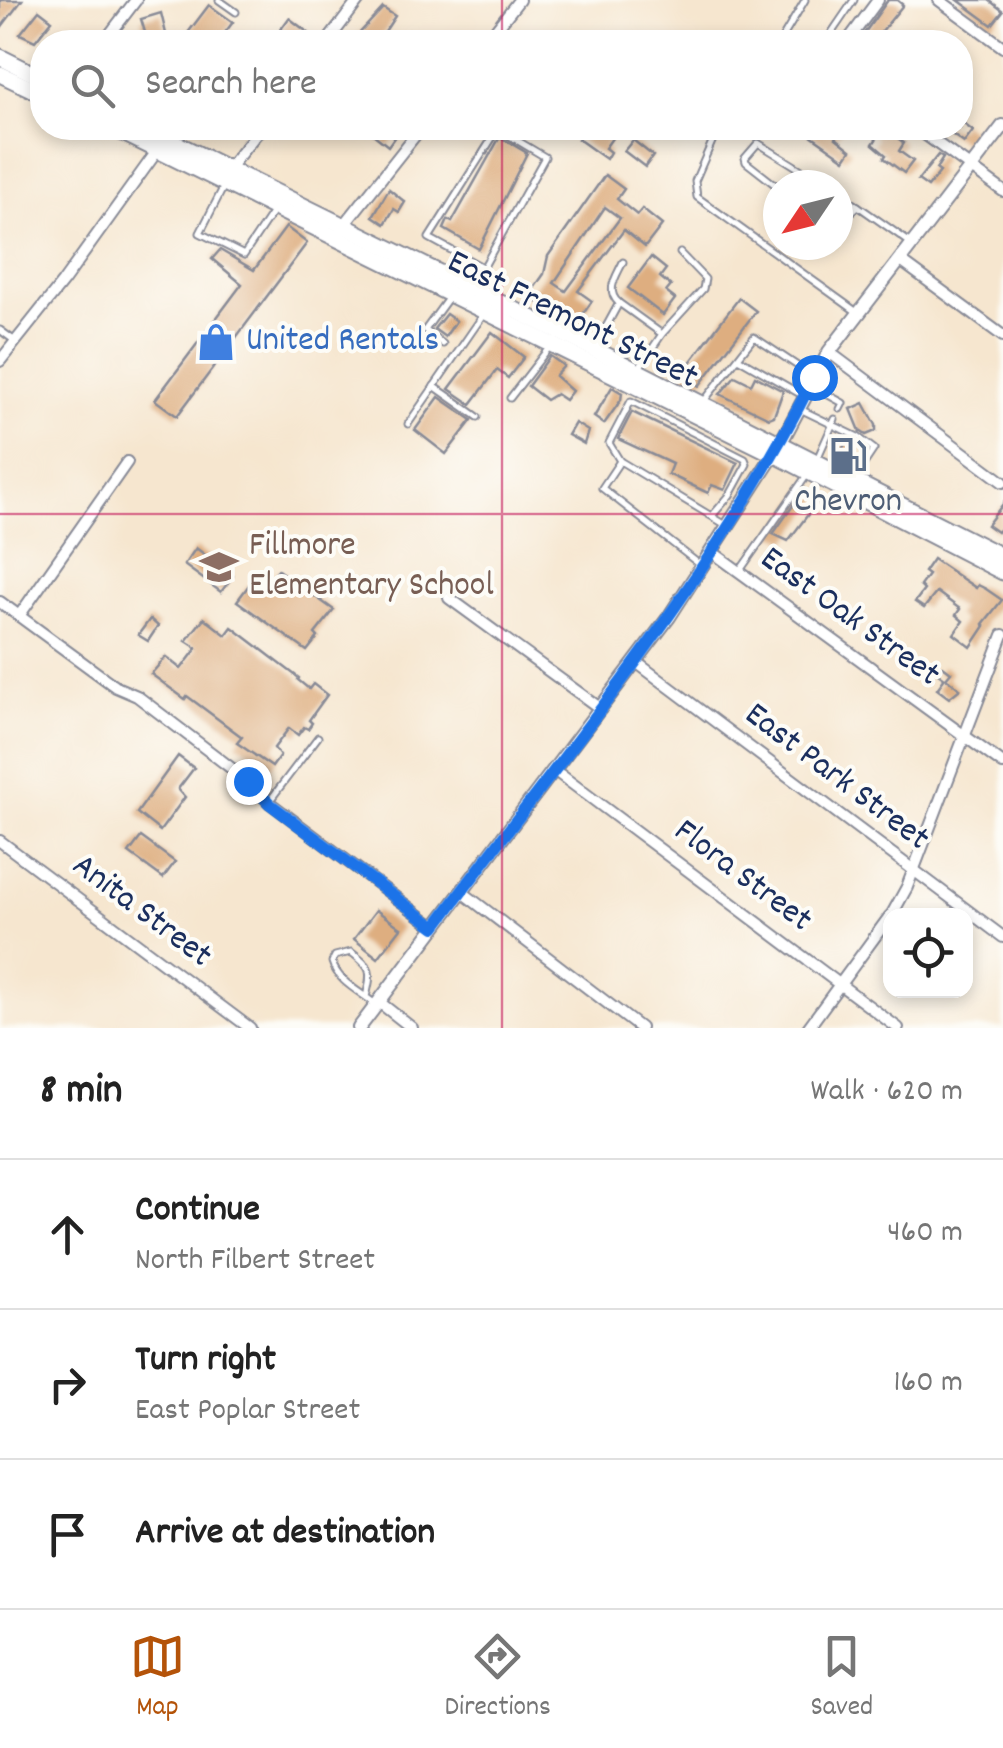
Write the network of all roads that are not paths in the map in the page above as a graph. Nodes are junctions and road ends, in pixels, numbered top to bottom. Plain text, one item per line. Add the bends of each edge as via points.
1 (136, 0) edge
2 (218, 0) edge
3 (358, 0) edge
4 (518, 0) edge
5 (805, 0) edge
6 (854, 0) edge
7 (878, 0) edge
8 (939, 0) edge
9 (236, 12) dead end
10 (113, 30) edge
11 (336, 30) edge
12 (495, 30) edge
13 (787, 30) edge
14 (834, 30) edge
15 (855, 30) edge
16 (1003, 47) edge
17 (0, 58) edge
18 (30, 72) edge
19 (0, 74) edge
20 (30, 88) edge
21 (1003, 126) edge
22 (150, 140) edge
23 (158, 140) edge
24 (252, 140) edge
25 (412, 140) edge
26 (491, 140) edge
27 (516, 140) edge
28 (713, 140) edge
29 (932, 140) edge
30 (162, 144) junction
31 (971, 168) junction
32 (802, 170) edge
33 (763, 175) edge
34 (225, 177) junction
35 (1003, 191) edge
36 (853, 203) edge
37 (858, 206) junction
38 (276, 208) junction
39 (853, 211) edge
40 (339, 232) junction
41 (912, 244) junction
42 (680, 253) dead end
43 (901, 260) junction
44 (623, 262) dead end
45 (482, 267) junction
46 (472, 288) junction
47 (450, 294) junction
48 (619, 303) junction
49 (486, 312) junction
50 (859, 314) junction
51 (0, 330) edge
52 (662, 334) junction
53 (1003, 336) edge
54 (555, 338) junction
55 (16, 340) junction
56 (443, 344) dead end
57 (594, 349) junction
58 (829, 352) junction
59 (738, 357) junction
60 (0, 361) edge
61 (637, 371) junction
62 (434, 386) junction
63 (646, 392) junction
64 (807, 392) junction
65 (510, 398) dead end
66 (702, 404) junction
67 (840, 409) dead end
68 (478, 417) dead end
69 (834, 422) junction
70 (408, 424) dead end
71 (734, 436) junction
72 (777, 449) junction
73 (620, 461) junction
74 (127, 462) dead end
75 (812, 467) junction
76 (1003, 482) edge
77 (850, 487) junction
78 (712, 516) junction
79 (728, 526) junction
80 (711, 552) junction
81 (1003, 557) edge
82 (702, 566) junction
83 (739, 572) junction
84 (1003, 572) edge
85 (449, 598) dead end
86 (0, 602) edge
87 (19, 616) junction
88 (1003, 636) edge
89 (636, 662) junction
90 (600, 709) junction
91 (964, 735) junction
92 (318, 737) dead end
93 (1003, 764) edge
94 (554, 770) junction
95 (269, 802) junction
96 (0, 841) edge
97 (912, 869) junction
98 (462, 892) junction
99 (895, 908) edge
100 (435, 927) junction
101 (883, 927) edge
102 (1003, 937) edge
103 (840, 985) junction
104 (374, 1001) junction
105 (250, 1028) edge
106 (360, 1028) edge
107 (412, 1028) edge
108 (640, 1028) edge
109 (808, 1028) edge
110 (898, 1028) edge

1 - 10 street
2 - 9 lane
3 - 11 street
4 - 12 street
5 - 13 lane
6 - 14 lane
7 - 15 street
8 - 16 street
17 - 18 main road
19 - 20 main road
21 - 31 street
22 - 30 main road, East Fremont Street
23 - 30 main road, East Fremont Street
24 - 34 street
25 - 40 street
26 - 45 lane via 429,238
27 - 45 lane via 545,157
28 - 50 lane via 695,181 697,197
29 - 31 street
30 - 34 main road, East Fremont Street
30 - 55 street
31 - 35 street
31 - 41 street
32 - 33 lane via 758,143 745,158
34 - 38 main road, East Fremont Street
34 - 38 lane via 200,233 244,255
34 - 40 main road, East Fremont Street
36 - 37 lane
37 - 39 lane
37 - 41 lane
38 - 40 main road, East Fremont Street
40 - 46 main road, East Fremont Street
40 - 47 main road, East Fremont Street
41 - 43 street
42 - 52 lane via 705,280 703,289
43 - 50 street
43 - 53 street
44 - 48 lane via 611,290
45 - 46 lane
46 - 54 main road, East Fremont Street
47 - 49 main road, East Fremont Street
47 - 56 lane via 424,330
48 - 52 lane
48 - 57 lane
49 - 54 main road, East Fremont Street
49 - 62 lane
50 - 58 street
51 - 55 lane
52 - 61 lane
54 - 57 main road, East Fremont Street
54 - 63 main road, East Fremont Street
54 - 65 lane
55 - 60 street
57 - 61 main road, East Fremont Street
58 - 64 street
58 - 76 street
59 - 64 lane
59 - 64 lane via 754,337
59 - 66 lane
61 - 63 main road, East Fremont Street
62 - 68 lane
62 - 70 lane
63 - 66 main road, East Fremont Street
63 - 71 main road, East Fremont Street
63 - 73 lane via 632,401 609,443
64 - 67 lane via 843,403
64 - 69 lane
64 - 72 street
66 - 71 main road, East Fremont Street
69 - 75 lane
69 - 77 lane via 874,449
71 - 72 main road, East Fremont Street
71 - 78 lane via 746,464
72 - 75 main road, East Fremont Street
72 - 79 street
73 - 78 lane
73 - 82 lane via 602,488
74 - 87 street
75 - 77 main road, East Fremont Street
75 - 83 lane
77 - 81 main road, East Fremont Street
77 - 84 main road, East Fremont Street
78 - 79 lane
79 - 80 street
80 - 82 street
80 - 83 street, East Oak Street
82 - 89 street
83 - 91 street, East Oak Street
85 - 90 street
86 - 87 street
87 - 95 street via 136,696
88 - 91 street
89 - 90 street
89 - 97 street, East Park Street
90 - 94 street
91 - 93 street, East Oak Street
91 - 97 street
92 - 95 lane
94 - 98 street
94 - 103 street, Flora Street
95 - 100 street
96 - 105 street, Anita Street
97 - 99 street
97 - 102 street, East Park Street
98 - 100 street
98 - 108 street
100 - 104 street
101 - 103 street
103 - 109 street
103 - 110 street, Flora Street
104 - 104 lane via 339,976 335,956 351,952 369,967
104 - 106 street
104 - 107 street

